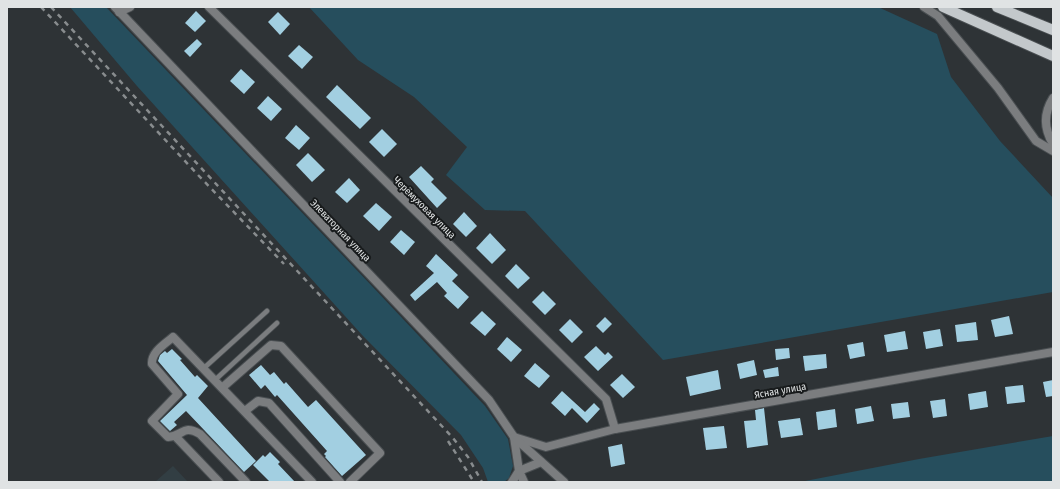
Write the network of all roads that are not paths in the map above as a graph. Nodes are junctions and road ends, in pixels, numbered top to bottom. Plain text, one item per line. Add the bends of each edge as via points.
1 (130, 7) edge
2 (209, 7) edge
3 (924, 7) edge
4 (943, 7) edge
5 (997, 7) edge
6 (117, 9) edge
7 (1053, 30) edge
8 (1053, 56) edge
9 (1053, 98) edge
10 (1053, 144) edge
11 (1053, 151) edge
12 (267, 311) dead end
13 (277, 322) dead end
14 (1053, 352) edge
15 (204, 368) junction
16 (215, 380) junction
17 (223, 388) junction
18 (245, 411) junction
19 (616, 429) junction
20 (176, 437) junction
21 (514, 437) junction
22 (541, 462) junction
23 (519, 471) junction
24 (219, 482) edge
25 (246, 482) edge
26 (312, 482) edge
27 (340, 482) edge
28 (350, 482) edge
29 (512, 482) edge
30 (524, 482) edge
31 (564, 482) edge

1 - 6 street
2 - 19 street, Черёмуховая улица via 606,399
3 - 11 street via 938,16 998,88 1036,141
4 - 8 main road
5 - 7 main road
6 - 21 street, Элеваторная улица via 489,400
9 - 10 street via 1047,113 1046,132
12 - 15 lane
13 - 16 lane
14 - 19 street, Ясная улица
15 - 16 street
15 - 20 street via 173,337 153,354 152,364 178,394 152,421 168,437
16 - 17 street
17 - 18 street
17 - 28 street via 271,344 281,346 380,453
18 - 26 street
18 - 27 street via 258,401 269,403
19 - 21 street, Ясная улица via 546,447
20 - 24 street
20 - 25 street via 185,430 192,429 200,434
21 - 22 street
21 - 23 street, Элеваторная улица
22 - 23 street
22 - 31 street
23 - 29 street
23 - 30 street, Элеваторная улица

